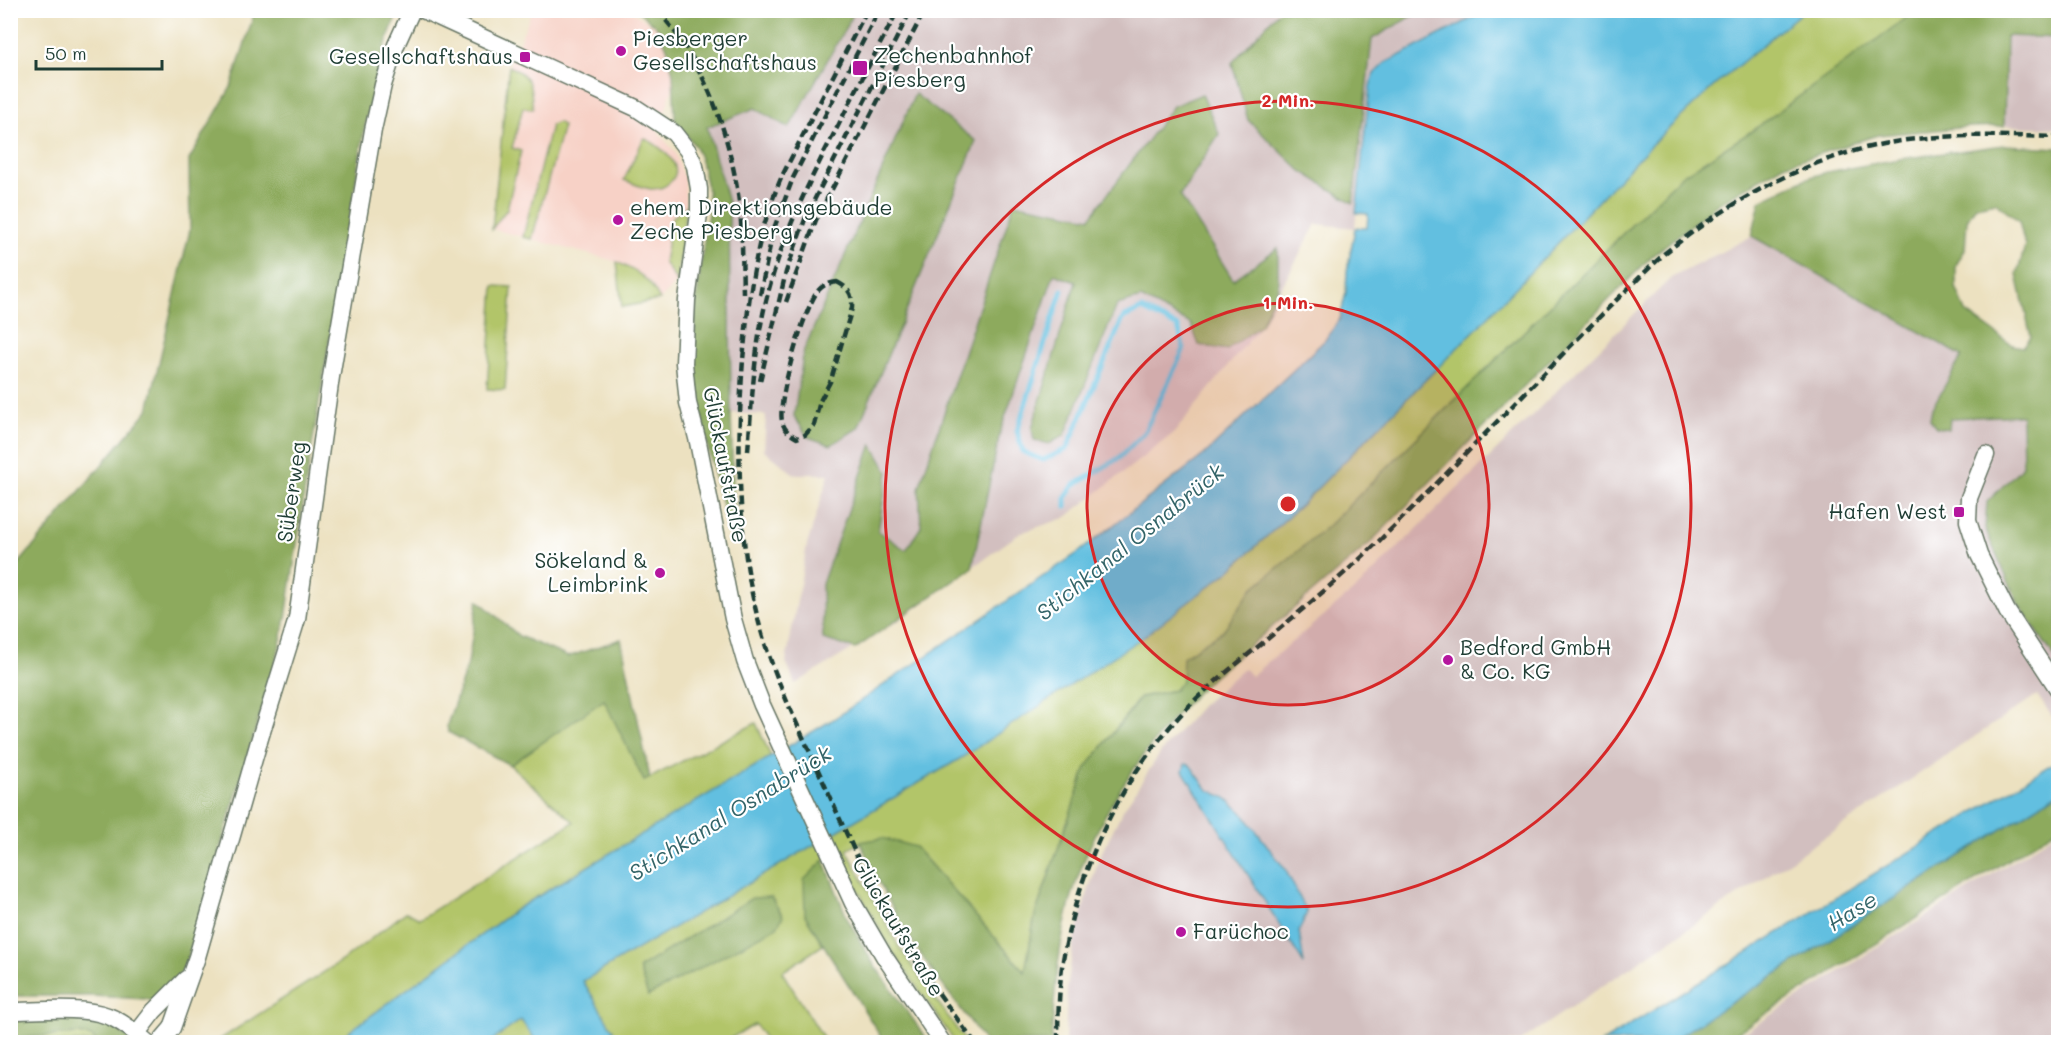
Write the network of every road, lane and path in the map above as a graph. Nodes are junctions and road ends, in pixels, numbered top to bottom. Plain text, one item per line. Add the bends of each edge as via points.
1 (412, 10) edge
2 (423, 10) edge
3 (1986, 455) dead end
4 (2058, 688) edge
5 (191, 975) junction
6 (10, 1011) edge
7 (142, 1038) edge
8 (160, 1042) edge
9 (942, 1042) edge

1 - 5 street, Süberweg via 383,85 373,130 329,388 297,619
2 - 9 street, Glückaufstraße via 654,118 674,133 695,166 699,214 687,300 687,403 733,619 767,715 853,903
3 - 4 street via 1969,498 1968,521 1979,555 2007,611
5 - 7 street, Süberweg via 154,1011
5 - 8 street, Süberweg via 172,1028
6 - 7 street, Süberweg via 90,1011 109,1016

